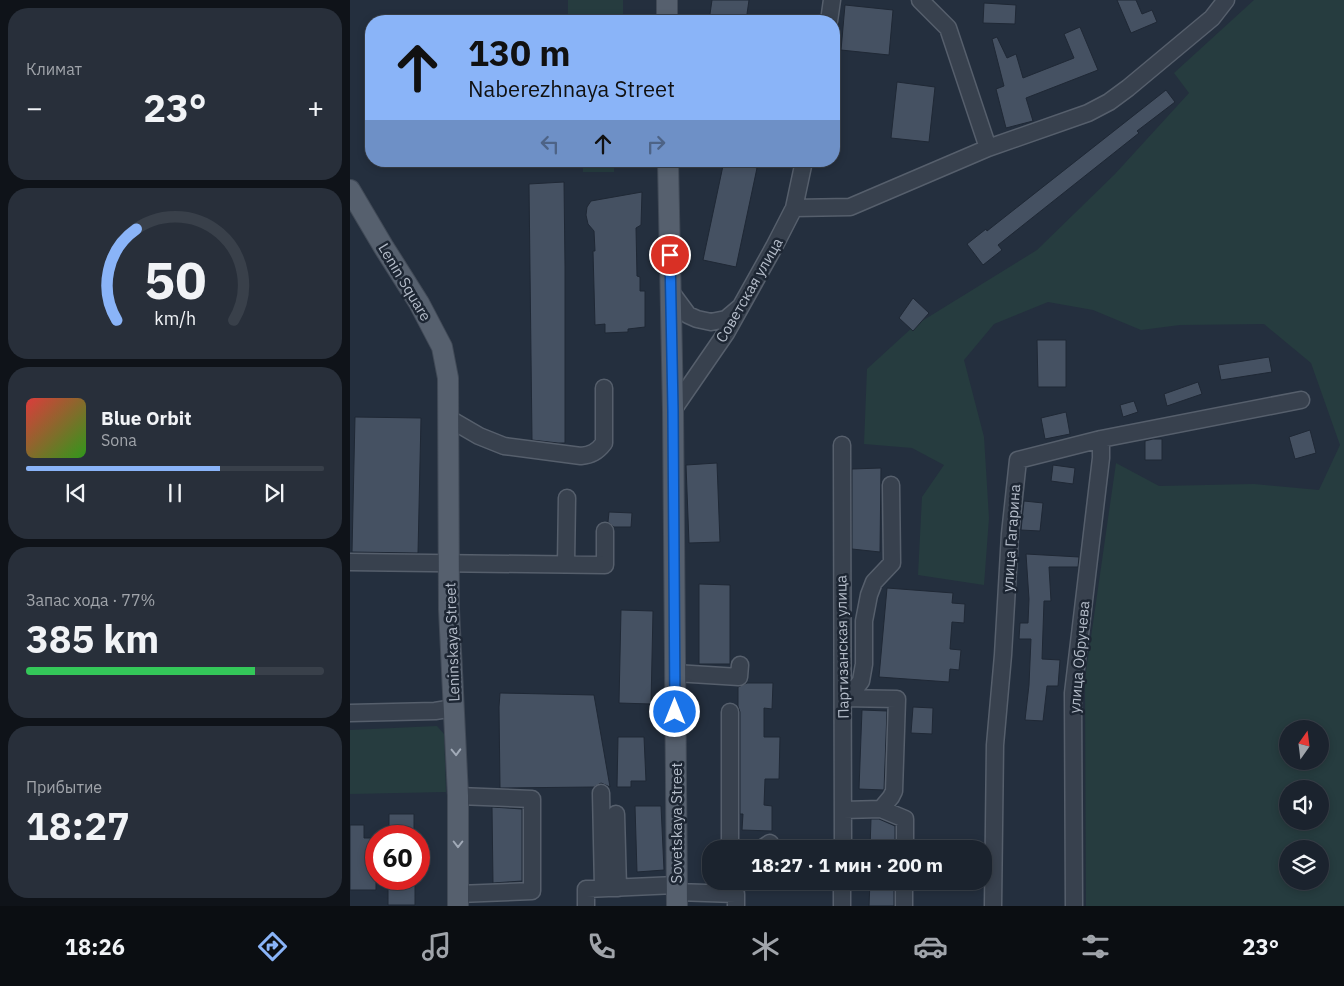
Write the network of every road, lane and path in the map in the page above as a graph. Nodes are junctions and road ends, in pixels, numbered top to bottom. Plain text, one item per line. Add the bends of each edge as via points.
1 (667, 0) edge
2 (832, 0) edge
3 (920, 0) edge
4 (1226, 0) edge
5 (667, 15) edge
6 (830, 15) edge
7 (988, 148) junction
8 (668, 167) edge
9 (803, 167) edge
10 (350, 190) edge
11 (794, 208) junction
12 (671, 292) junction
13 (741, 306) junction
14 (448, 378) joint
15 (604, 388) dead end
16 (1301, 400) dead end
17 (673, 410) junction
18 (448, 418) junction
19 (1101, 440) junction
20 (842, 445) dead end
21 (891, 485) dead end
22 (567, 498) dead end
23 (605, 531) dead end
24 (350, 562) edge
25 (449, 563) junction
26 (566, 564) junction
27 (740, 665) dead end
28 (675, 673) junction
29 (843, 698) junction
30 (454, 708) junction
31 (730, 712) dead end
32 (350, 714) edge
33 (601, 793) dead end
34 (458, 796) junction
35 (881, 809) junction
36 (843, 810) junction
37 (616, 814) dead end
38 (730, 840) edge
39 (843, 840) edge
40 (905, 840) edge
41 (610, 888) junction
42 (842, 890) edge
43 (904, 890) edge
44 (676, 894) edge
45 (730, 894) edge
46 (458, 900) edge
47 (586, 906) edge
48 (842, 906) edge
49 (904, 906) edge
50 (993, 906) edge
51 (1074, 906) edge

1 - 5 main road
2 - 6 street
3 - 7 street via 948,28
4 - 7 street via 1212,18 1108,102 1060,124
7 - 11 street via 850,207
8 - 12 main road, Sovetskaya Street
9 - 11 street, Советская улица
10 - 14 main road, Lenin Square via 442,346
11 - 13 street, Советская улица
12 - 13 street via 688,315 711,322 726,319
12 - 17 main road, Sovetskaya Street
13 - 17 street, Советская улица
14 - 18 main road, Leninskaya Street
15 - 18 street via 604,443 588,455 504,446
16 - 19 street, улица Гагарина
17 - 28 main road, Sovetskaya Street
18 - 25 main road, Leninskaya Street
19 - 50 street, улица Гагарина via 1018,460 995,745
19 - 51 street, улица Обручева via 1073,692
20 - 29 street, Партизанская улица
21 - 29 street via 892,563 874,582 869,595 864,621 861,681
22 - 26 street
23 - 26 street via 605,565
24 - 25 street
25 - 26 street
25 - 30 main road, Leninskaya Street
27 - 28 street via 739,677
28 - 44 main road, Sovetskaya Street
29 - 35 street via 897,699 894,791
29 - 36 street, Партизанская улица
30 - 32 street
30 -> 34 main road, Leninskaya Street
31 - 38 street
33 - 41 street
34 -> 46 main road, Leninskaya Street
34 - 46 street via 532,798 532,891
35 - 36 street
35 - 40 street via 905,819
36 - 39 street, Партизанская улица
37 - 41 street
41 - 44 street
41 - 47 street via 586,889
42 - 48 street
43 - 49 street
44 - 45 street

